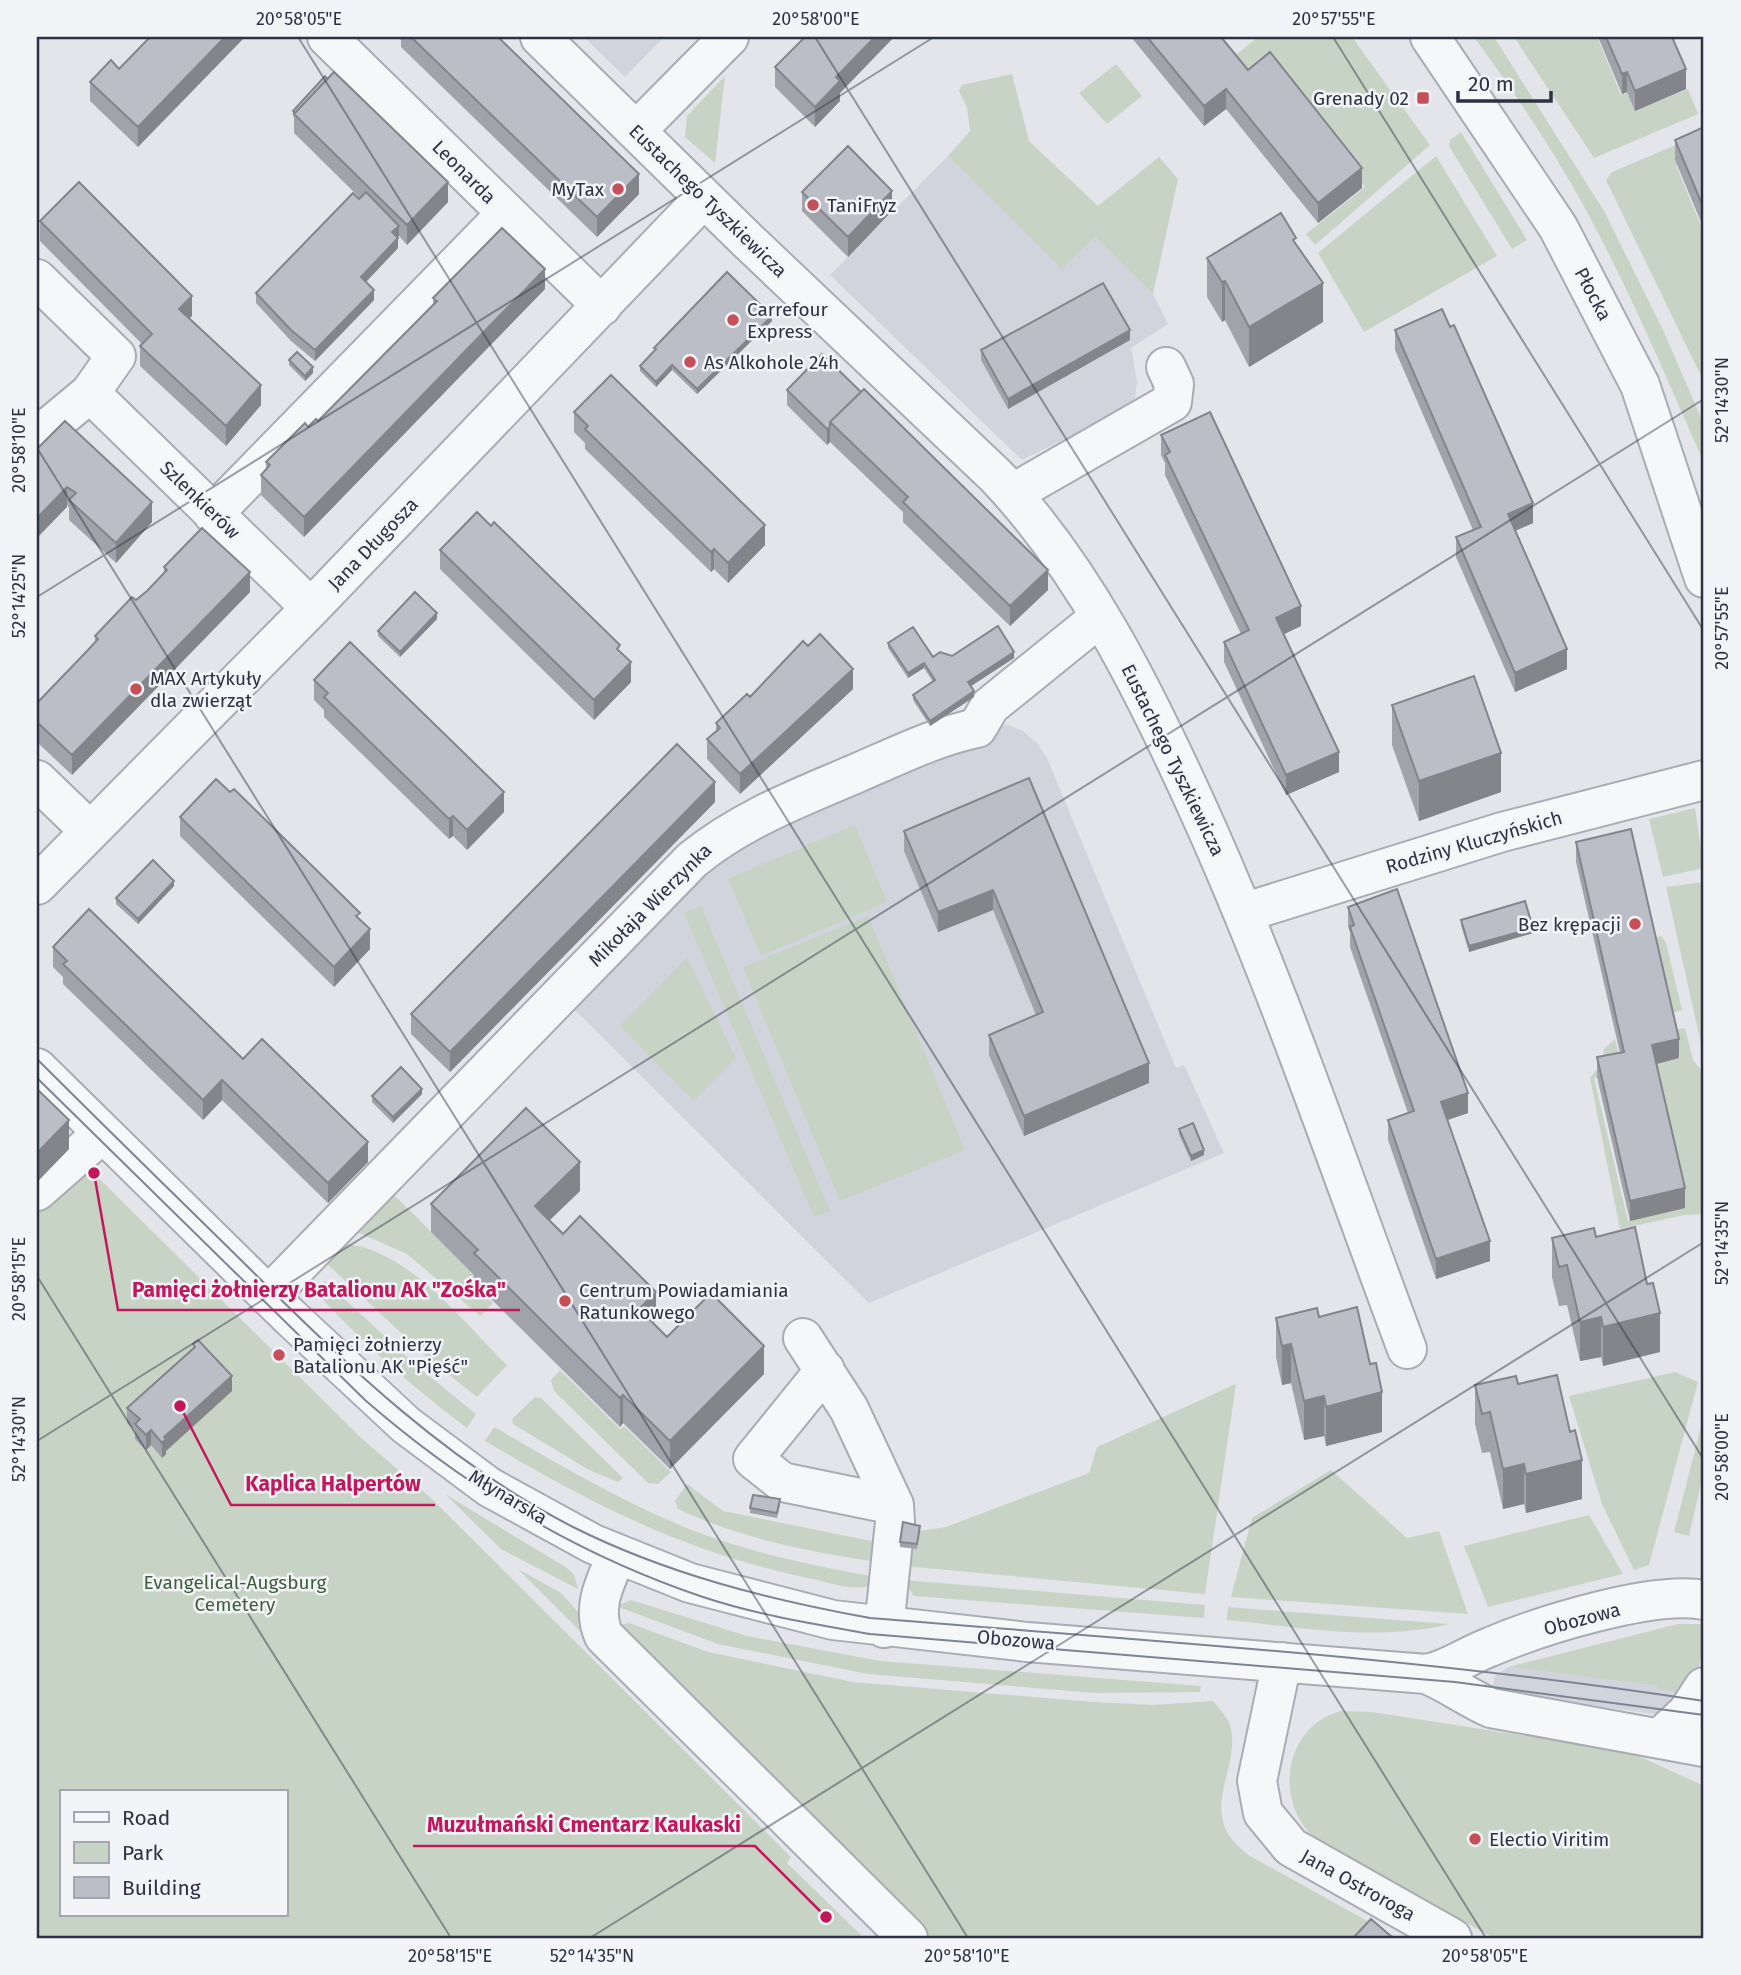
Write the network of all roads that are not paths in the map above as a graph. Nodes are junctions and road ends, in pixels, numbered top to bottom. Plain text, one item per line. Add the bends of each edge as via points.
1 (327, 37) edge
2 (540, 37) edge
3 (729, 37) edge
4 (1430, 37) edge
5 (636, 131) junction
6 (704, 198) junction
7 (507, 213) junction
8 (37, 279) edge
9 (602, 306) junction
10 (1166, 367) dead end
11 (90, 393) junction
12 (37, 436) edge
13 (1015, 496) junction
14 (213, 514) junction
15 (1704, 578) edge
16 (311, 608) junction
17 (1101, 617) junction
18 (37, 780) edge
19 (1704, 780) edge
20 (90, 831) junction
21 (37, 885) edge
22 (1246, 912) junction
23 (37, 1068) edge
24 (103, 1133) junction
25 (37, 1191) edge
26 (268, 1296) junction
27 (803, 1338) dead end
28 (1407, 1349) dead end
29 (825, 1370) junction
30 (894, 1505) junction
31 (617, 1555) junction
32 (1704, 1600) edge
33 (884, 1628) junction
34 (1505, 1641) junction
35 (1282, 1662) junction
36 (1426, 1674) junction
37 (1704, 1687) edge
38 (1490, 1708) junction
39 (1661, 1737) junction
40 (1704, 1747) edge
41 (908, 1938) edge
42 (1452, 1938) edge

1 - 7 street, Leonarda
2 - 5 street, Eustachego Tyszkiewicza
3 - 5 street
4 - 15 street, Płocka via 1558,227 1640,385
5 - 6 street, Eustachego Tyszkiewicza
6 - 9 street, Jana Długosza
6 - 13 street, Eustachego Tyszkiewicza
7 - 9 street, Leonarda
7 - 14 street
8 - 11 street via 116,356
9 - 16 street, Jana Długosza
10 - 13 street via 1174,384 1172,402
11 - 12 street
11 - 14 street, Szlenkierów
13 - 17 street, Eustachego Tyszkiewicza
14 - 16 street, Szlenkierów
16 - 20 street, Jana Długosza
17 - 22 street, Eustachego Tyszkiewicza via 1150,702
17 - 26 street, Mikołaja Wierzynka via 990,706 977,728 941,736 752,818 692,860
18 - 20 street
19 - 22 street, Rodziny Kluczyńskich via 1502,832
20 - 21 street, Jana Długosza
22 - 28 street, Eustachego Tyszkiewicza
23 - 24 street, Młynarska
24 - 25 street
24 - 26 street, Młynarska
26 - 31 street, Młynarska via 446,1458 548,1522
27 - 29 street
29 - 30 street via 849,1409
29 - 30 street via 753,1459 782,1482
30 - 33 street
31 - 33 street, Obozowa via 763,1604
31 - 41 street via 597,1607 604,1636
32 - 34 street, Obozowa via 1674,1599 1575,1617
33 - 35 street, Obozowa
34 - 36 street, Obozowa
34 - 38 street via 1476,1666 1473,1677 1475,1694
35 - 36 street, Obozowa
35 - 42 street, Jana Ostroroga via 1257,1781 1263,1813 1291,1847
36 - 38 street, Obozowa
37 - 39 street via 1687,1713
38 - 39 street, Obozowa
39 - 40 street, Obozowa

